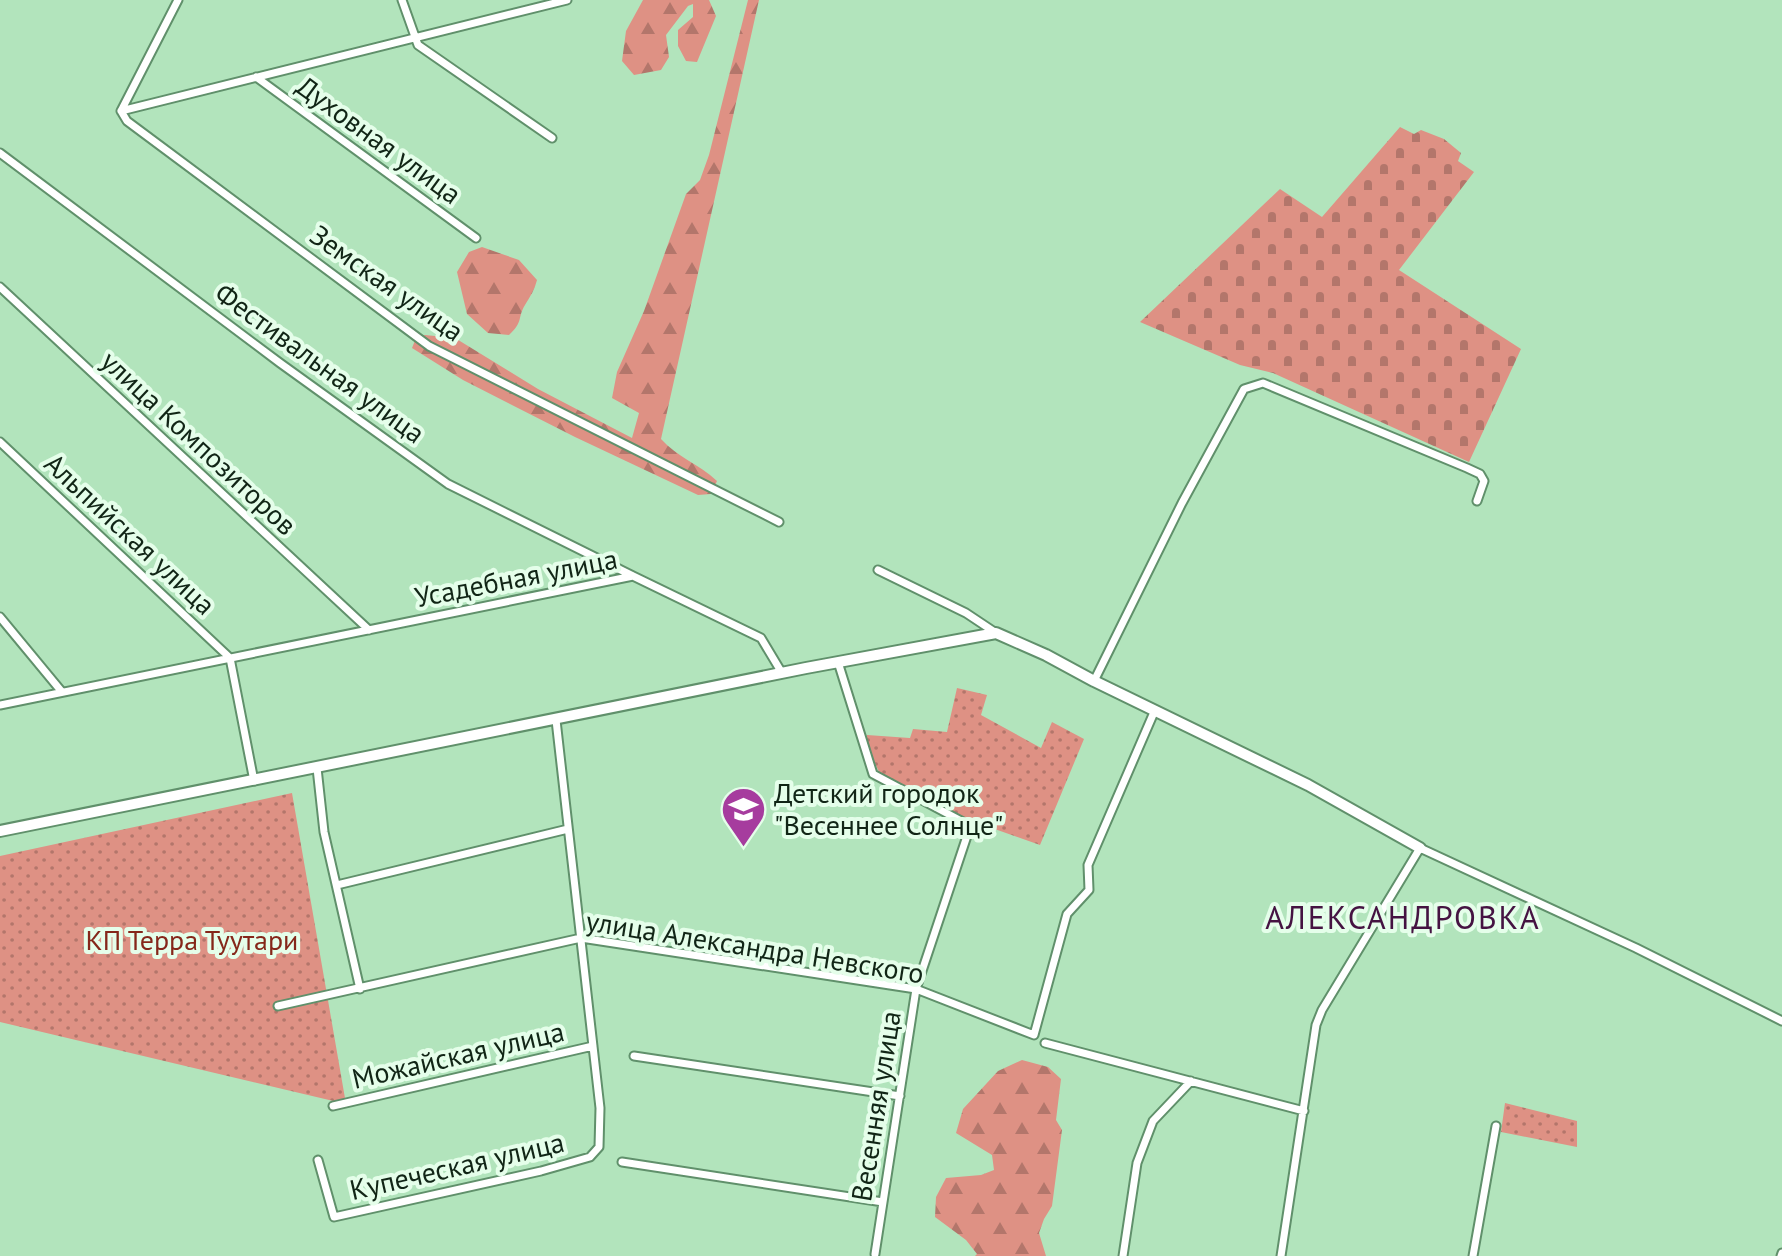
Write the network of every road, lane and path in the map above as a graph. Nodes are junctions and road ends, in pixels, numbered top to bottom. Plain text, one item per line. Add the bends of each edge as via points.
1 (178, 0) edge
2 (402, 0) edge
3 (567, 0) edge
4 (415, 38) junction
5 (256, 77) junction
6 (121, 111) junction
7 (552, 138) dead end
8 (0, 153) edge
9 (476, 238) dead end
10 (0, 287) edge
11 (0, 442) edge
12 (1477, 501) dead end
13 (779, 522) dead end
14 (878, 570) dead end
15 (633, 576) junction
16 (0, 617) edge
17 (369, 630) junction
18 (996, 633) junction
19 (230, 658) junction
20 (838, 662) junction
21 (782, 673) junction
22 (1094, 681) junction
23 (62, 692) junction
24 (0, 705) edge
25 (1155, 710) junction
26 (556, 720) junction
27 (317, 768) junction
28 (254, 781) junction
29 (568, 829) junction
30 (0, 831) edge
31 (1420, 848) junction
32 (337, 885) junction
33 (581, 938) junction
34 (360, 989) junction
35 (916, 989) junction
36 (278, 1006) dead end
37 (1782, 1021) edge
38 (1045, 1043) dead end
39 (593, 1046) junction
40 (634, 1056) dead end
41 (1191, 1081) junction
42 (900, 1096) junction
43 (333, 1106) dead end
44 (1304, 1111) junction
45 (1496, 1126) dead end
46 (318, 1160) dead end
47 (622, 1162) dead end
48 (883, 1202) junction
49 (875, 1254) dead end
50 (1123, 1256) edge
51 (1281, 1256) edge
52 (1473, 1256) edge

1 - 6 street
2 - 4 street
3 - 4 street
4 - 5 street
4 - 7 street
5 - 6 street
5 - 9 street, Духовная улица
6 - 13 street, Земская улица via 127,121 429,346
8 - 15 street, Фестивальная улица via 448,484
10 - 17 street, улица Композиторов
11 - 19 street, Альпийская улица
12 - 22 street via 1484,481 1480,474 1263,383 1244,389
14 - 18 street
15 - 17 street, Усадебная улица
15 - 21 street, Усадебная улица via 761,638
16 - 23 street
17 - 19 street, Усадебная улица
18 - 20 street
18 - 22 street
19 - 23 street, Усадебная улица
19 - 28 street
20 - 21 street
20 - 35 street, Весенняя улица via 873,774 967,824 969,830
21 - 26 street
22 - 25 street
23 - 24 street, Усадебная улица
25 - 31 street via 1308,785
25 - 35 street, улица Александра Невского via 1088,865 1089,890 1067,914 1034,1035
26 - 27 street
26 - 29 street
27 - 28 street
27 - 32 street
28 - 30 street
29 - 32 street
29 - 33 street
31 - 37 street
31 - 44 street via 1322,1010
32 - 34 street
33 - 34 street, улица Александра Невского
33 - 35 street, улица Александра Невского
33 - 39 street
34 - 36 street, улица Александра Невского
35 - 42 street, Весенняя улица
38 - 41 street
39 - 43 street, Можайская улица
39 - 46 street, Купеческая улица via 600,1134 599,1147 590,1157 334,1217
40 - 42 street
41 - 44 street
41 - 50 street via 1153,1121 1137,1163
42 - 48 street, Весенняя улица
44 - 51 street
45 - 52 street
47 - 48 street
48 - 49 street, Весенняя улица

